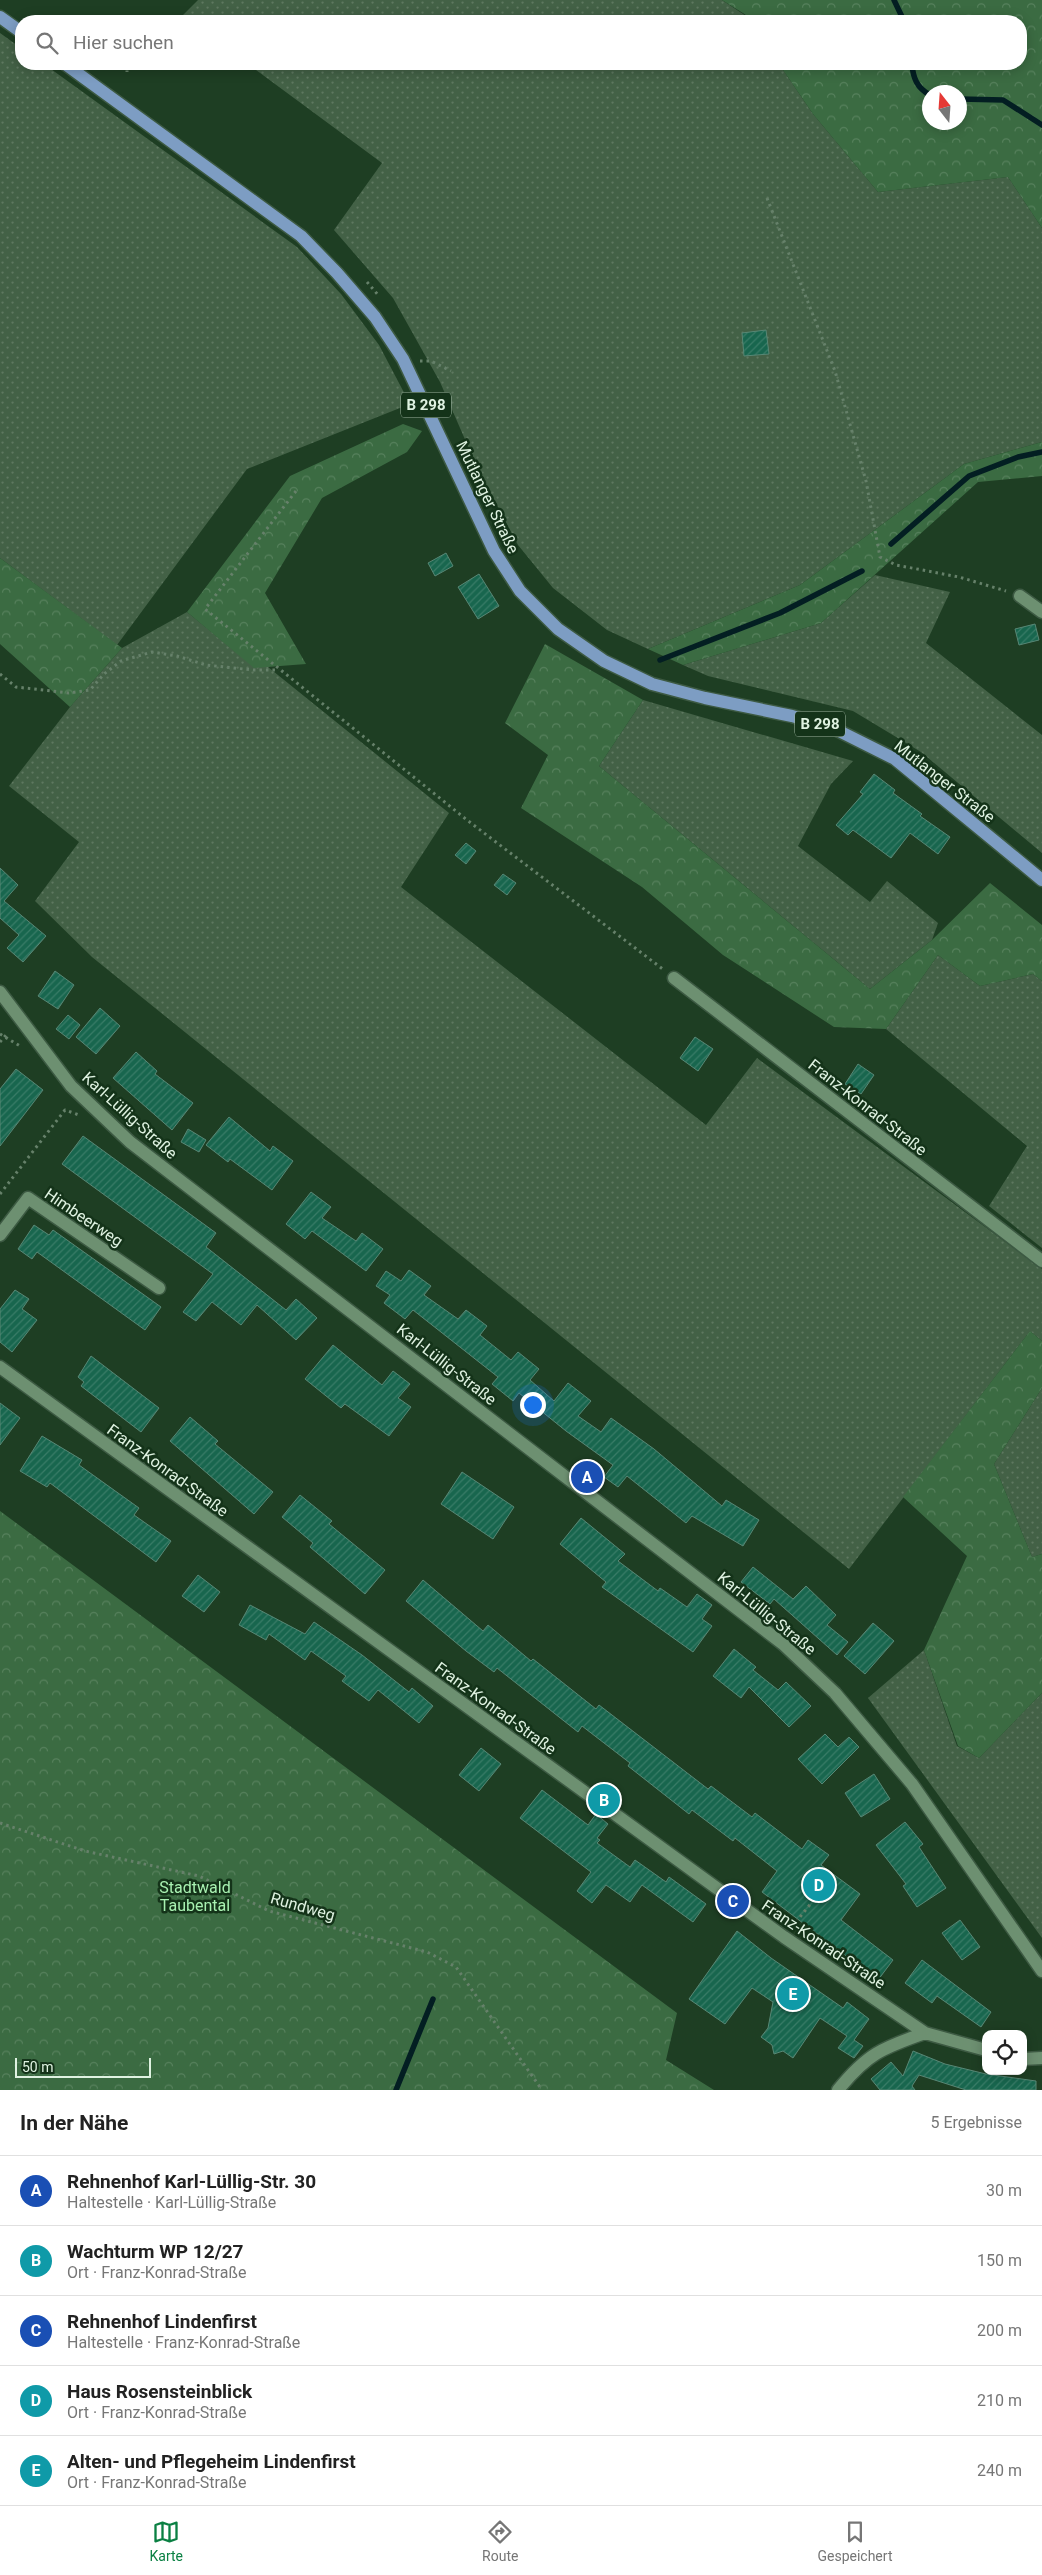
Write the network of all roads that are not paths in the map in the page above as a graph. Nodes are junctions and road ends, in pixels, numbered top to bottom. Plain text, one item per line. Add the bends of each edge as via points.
1 (0, 17) edge
2 (15, 28) edge
3 (73, 70) edge
4 (1020, 596) road end
5 (1042, 612) edge
6 (1042, 880) edge
7 (674, 978) road end
8 (0, 992) edge
9 (0, 1235) edge
10 (1042, 1261) edge
11 (159, 1288) dead end
12 (0, 1367) edge
13 (1042, 1971) edge
14 (925, 2033) junction
15 (982, 2049) edge
16 (1042, 2058) edge
17 (1027, 2059) edge
18 (838, 2090) edge

1 - 2 main road
3 - 6 main road, Mutlanger Straße / B 298 via 233,184 307,242 375,317 405,362 494,551 520,590 558,629 604,661 652,684 833,728 895,759
4 - 5 street
7 - 10 street, Franz-Konrad-Straße
8 - 13 street, Karl-Lüllig-Straße via 71,1086 130,1142 783,1644 835,1693 912,1784
9 - 11 street, Himbeerweg via 28,1198
12 - 14 street, Franz-Konrad-Straße via 784,1937
14 - 15 street, Franz-Konrad-Straße
14 - 18 street via 882,2048 853,2070
16 - 17 street

